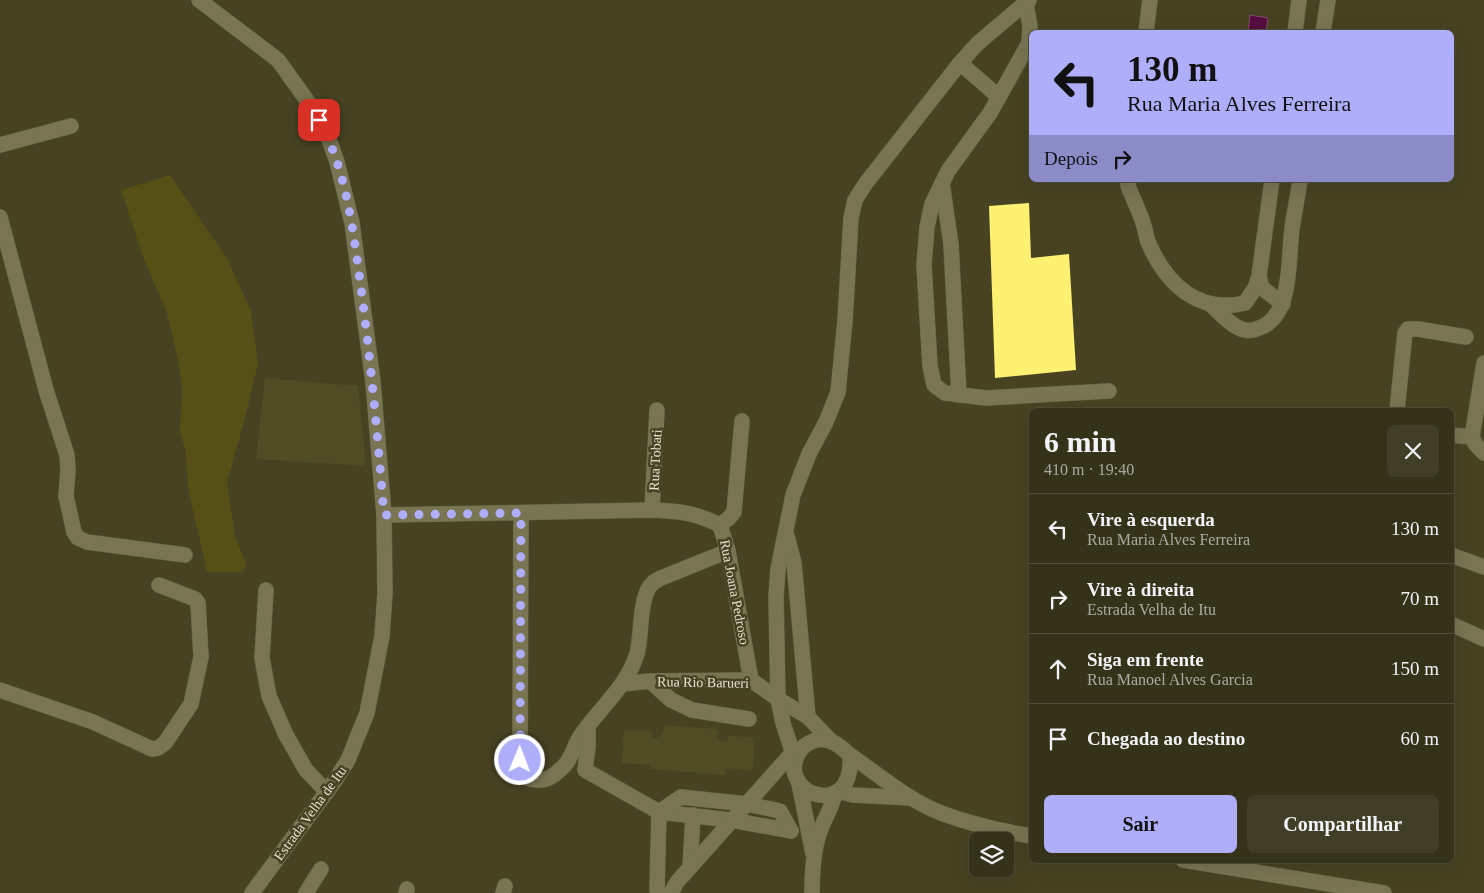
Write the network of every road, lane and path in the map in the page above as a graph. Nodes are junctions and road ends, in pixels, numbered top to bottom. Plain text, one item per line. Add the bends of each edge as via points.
1 (199, 0) edge
2 (1150, 0) edge
3 (1299, 0) edge
4 (1328, 0) edge
5 (1027, 2) edge
6 (1030, 30) edge
7 (1146, 30) edge
8 (1294, 30) edge
9 (1323, 30) edge
10 (1029, 43) edge
11 (960, 63) junction
12 (999, 97) junction
13 (71, 126) dead end
14 (0, 145) edge
15 (1129, 182) edge
16 (1272, 182) edge
17 (1300, 182) edge
18 (942, 183) junction
19 (0, 217) edge
20 (1259, 276) junction
21 (1282, 304) junction
22 (1211, 305) junction
23 (1466, 337) dead end
24 (1484, 363) edge
25 (1109, 391) dead end
26 (958, 395) junction
27 (1397, 408) edge
28 (657, 410) dead end
29 (742, 421) dead end
30 (1454, 435) edge
31 (1472, 437) junction
32 (1484, 453) edge
33 (652, 510) junction
34 (521, 513) junction
35 (384, 515) junction
36 (720, 525) junction
37 (785, 532) junction
38 (728, 552) junction
39 (185, 555) dead end
40 (1454, 556) edge
41 (1484, 567) edge
42 (159, 585) dead end
43 (266, 590) dead end
44 (1454, 625) edge
45 (1484, 639) edge
46 (751, 680) junction
47 (650, 681) junction
48 (622, 684) junction
49 (0, 690) edge
50 (778, 699) junction
51 (808, 717) junction
52 (749, 719) dead end
53 (588, 726) junction
54 (830, 740) junction
55 (850, 755) junction
56 (794, 756) junction
57 (799, 783) junction
58 (327, 792) junction
59 (837, 792) junction
60 (913, 798) junction
61 (747, 804) junction
62 (659, 812) junction
63 (693, 816) junction
64 (733, 820) junction
65 (1029, 836) edge
66 (813, 855) junction
67 (1201, 863) edge
68 (690, 867) junction
69 (321, 869) dead end
70 (252, 893) edge
71 (306, 893) edge
72 (660, 893) edge
73 (671, 893) edge
74 (812, 893) edge
75 (1384, 893) edge

1 - 35 street, Estrada Velha de Itu via 278,60 327,134 352,223 373,382
2 - 7 street
3 - 8 street
4 - 9 street
5 - 6 street
5 - 11 street via 978,43
10 - 12 street
11 - 12 street
11 - 37 street via 855,200 838,392 793,495
12 - 18 street
13 - 14 street
15 - 22 street via 1148,243 1162,268 1172,282 1190,296
16 - 20 street
17 - 21 street via 1286,294
18 - 26 street via 951,244
18 - 26 street via 932,204 924,255 930,366 934,385 945,393
19 - 39 street via 46,390 68,455 66,496 74,532 87,542
20 - 21 street via 1262,288
20 - 22 street via 1245,303
21 - 22 street via 1268,326 1246,331 1233,325
23 - 27 street via 1418,329 1405,333
24 - 31 street
25 - 26 street via 986,398
28 - 33 street, Rua Tobati
29 - 36 street, Rua Joana Pedroso via 734,512
30 - 31 street
31 - 32 street
33 - 34 street
33 - 36 street via 683,511
34 - 35 street
34 - 53 street via 520,760 525,777 534,781 552,777 566,763
35 - 58 street, Estrada Velha de Itu via 385,592 375,674 357,740
36 - 38 street, Rua Joana Pedroso
37 - 50 street via 776,597
37 - 51 street via 794,563
38 - 46 street, Rua Joana Pedroso
38 - 48 street via 651,584 645,598 637,654
40 - 41 street
42 - 49 street via 198,603 201,657 192,704 166,743 152,749 92,722
43 - 58 street via 262,658 269,696 286,736 306,770
44 - 45 street
46 - 47 street, Rua Rio Barueri
46 - 50 street, Rua Rio Barueri
47 - 48 street, Rua Rio Barueri
47 - 52 street via 670,700 692,710
48 - 53 street
50 - 51 street, Rua Rio Barueri
50 - 56 street
51 - 54 street, Rua Rio Barueri
53 - 62 street via 585,770
54 - 55 street
54 - 56 street via 813,741
55 - 59 street via 849,777
55 - 60 street
56 - 57 street
56 - 61 street
57 - 59 street via 819,796
57 - 66 street
58 - 70 street, Estrada Velha de Itu
59 - 60 street
59 - 66 street
60 - 65 street via 940,813 981,826
61 - 62 street via 681,797
61 - 64 street
61 - 64 street via 780,811 791,831
62 - 63 street
62 - 72 street via 657,890
63 - 64 street
63 - 68 street
64 - 68 street
66 - 74 street
67 - 75 street
68 - 73 street
69 - 71 street

